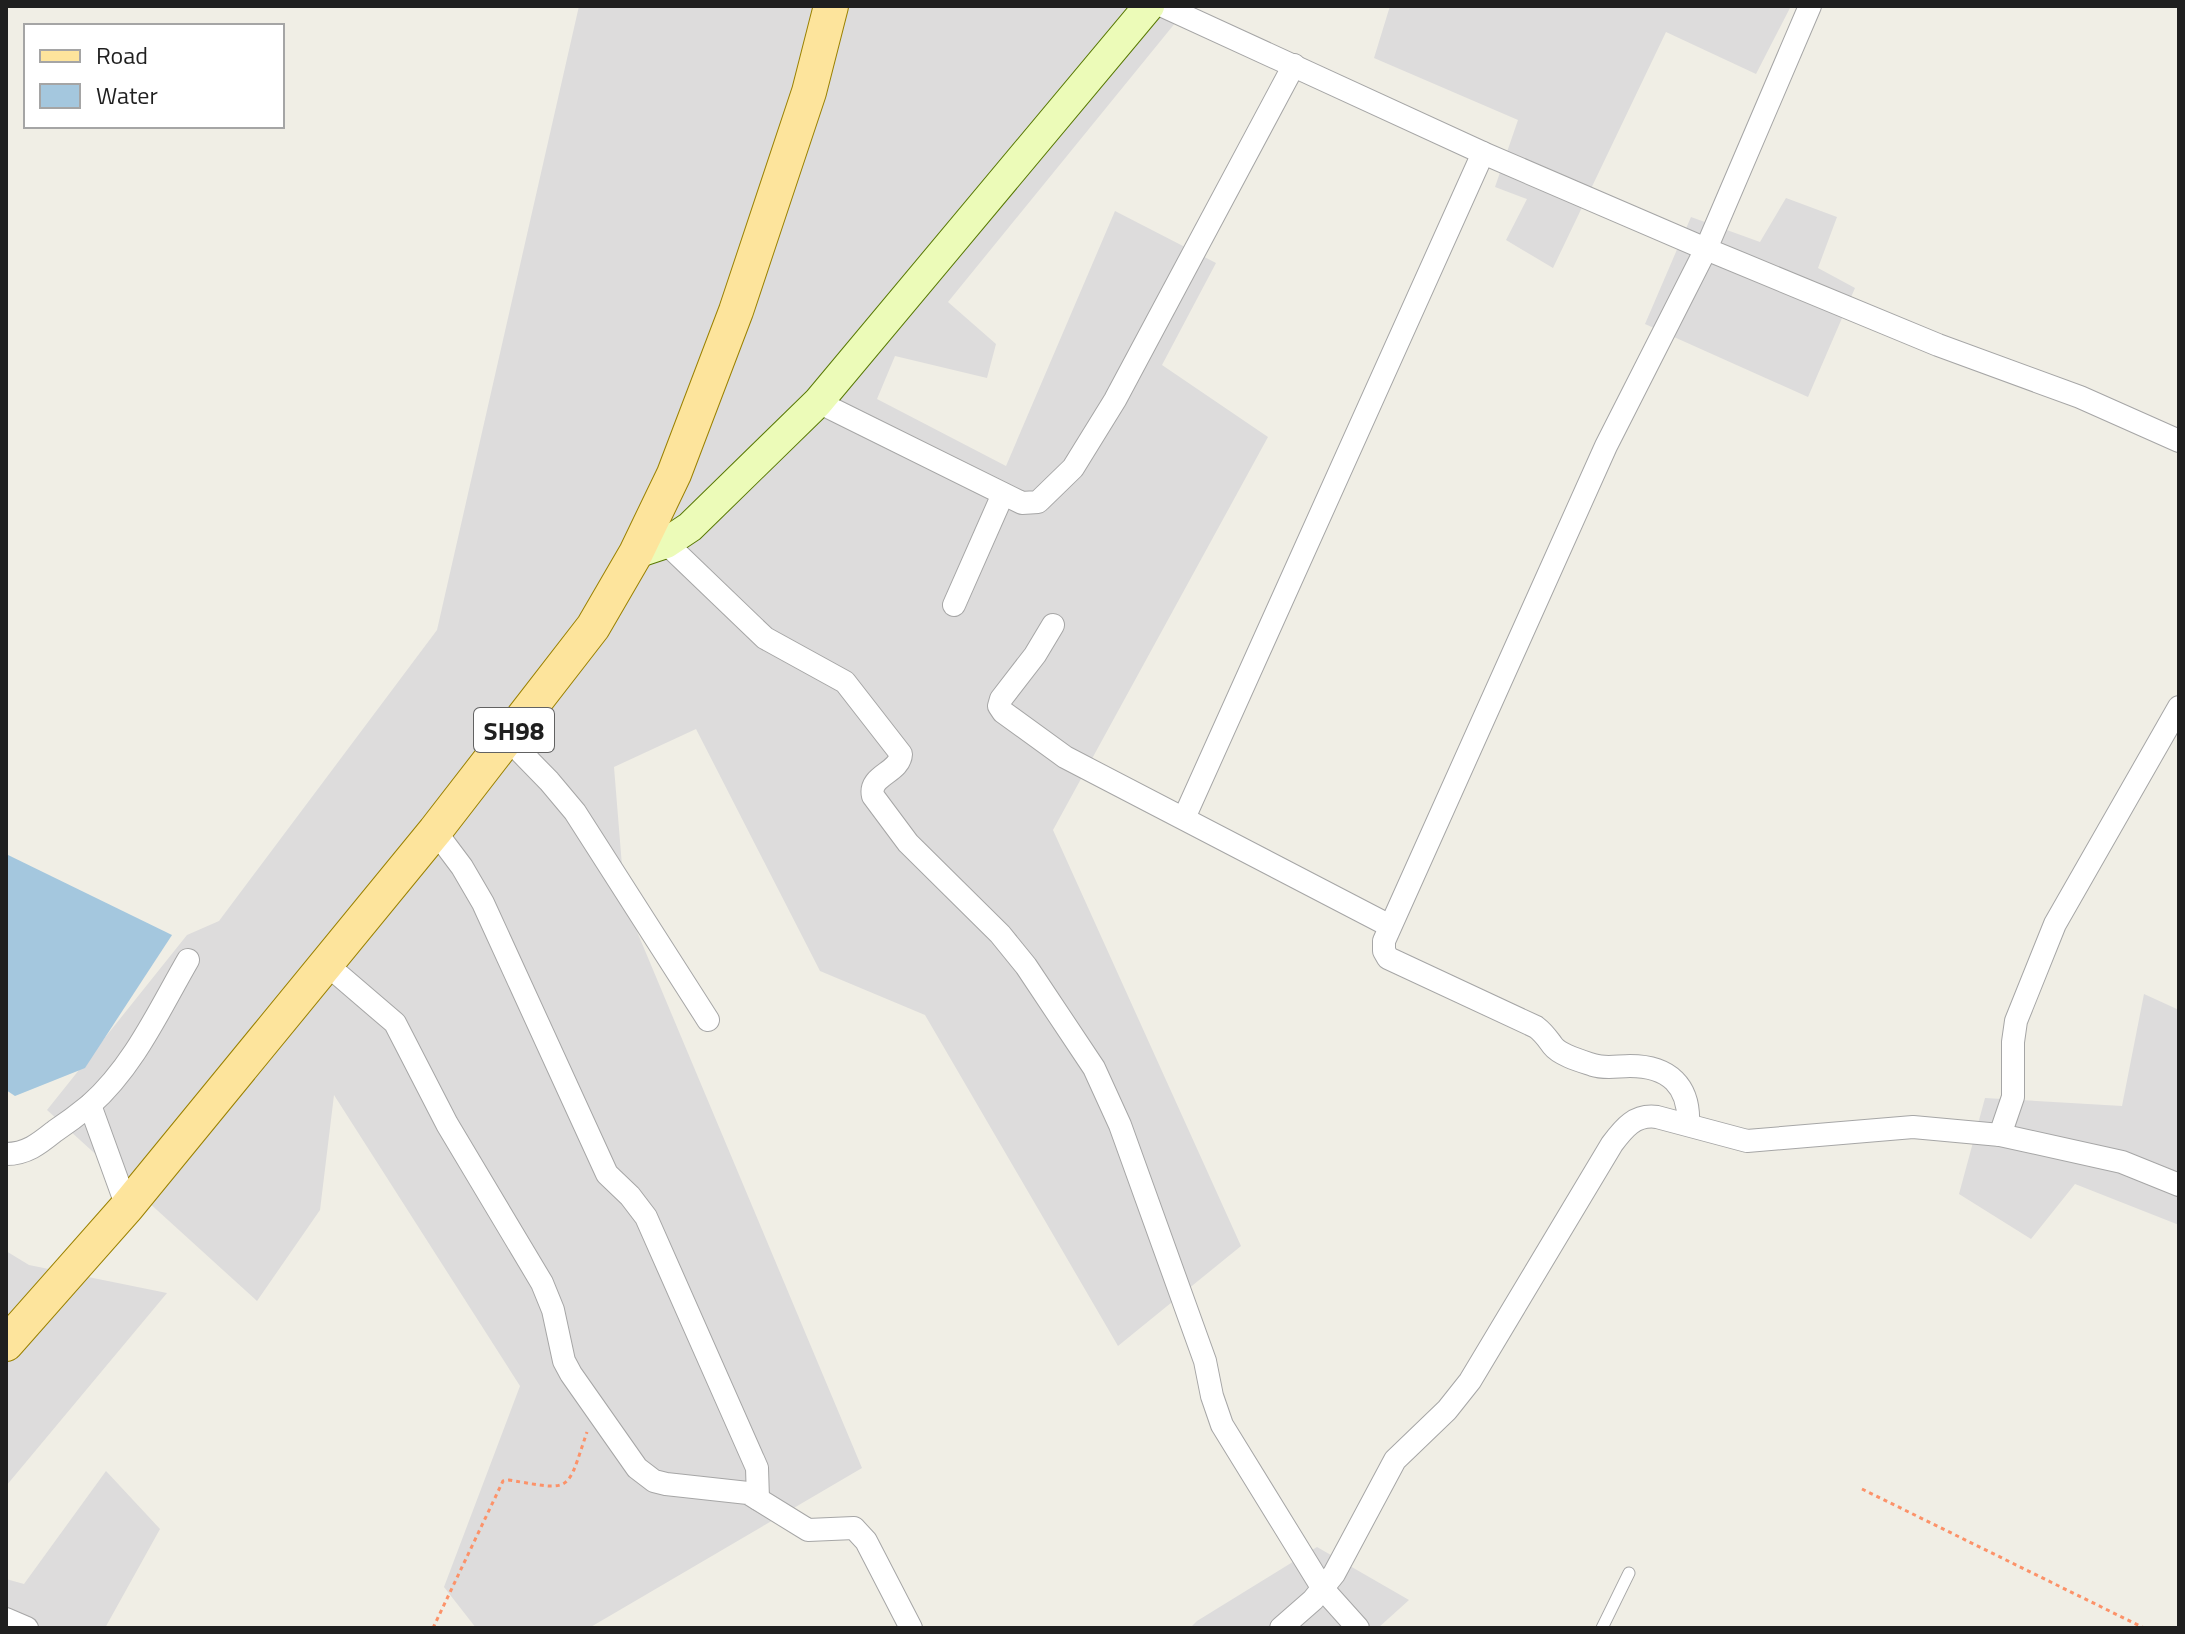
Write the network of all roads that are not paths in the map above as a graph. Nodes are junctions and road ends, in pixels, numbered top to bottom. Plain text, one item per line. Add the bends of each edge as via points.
1 (831, 6) edge
2 (1149, 6) edge
3 (1163, 6) edge
4 (1810, 6) edge
5 (1294, 65) junction
6 (1483, 153) junction
7 (1706, 249) junction
8 (818, 402) junction
9 (2179, 441) edge
10 (1003, 494) junction
11 (651, 548) junction
12 (954, 605) dead end
13 (1053, 625) dead end
14 (2179, 707) edge
15 (507, 738) junction
16 (1184, 818) junction
17 (435, 831) junction
18 (1390, 926) junction
19 (188, 960) dead end
20 (325, 963) junction
21 (708, 1020) dead end
22 (90, 1105) junction
23 (1688, 1124) junction
24 (2000, 1135) junction
25 (6, 1154) edge
26 (2179, 1185) edge
27 (127, 1207) junction
28 (6, 1344) edge
29 (758, 1499) junction
30 (1629, 1573) dead end
31 (1323, 1589) junction
32 (6, 1619) edge
33 (27, 1628) edge
34 (911, 1628) edge
35 (1281, 1628) edge
36 (1358, 1628) edge
37 (1602, 1628) edge

1 - 11 main road, SH98 via 809,92
2 - 8 street
3 - 5 street
4 - 7 street
5 - 6 street
5 - 10 street via 1115,400 1073,468 1038,502 1022,503
6 - 7 street
6 - 16 street
7 - 9 street
7 - 18 street via 1606,446
8 - 10 street
8 - 11 street via 690,527
10 - 12 street
11 - 15 main road, SH98
11 - 31 street via 765,638 845,682 901,754 899,763 874,783 873,796 908,843 1000,934 1094,1068 1120,1125 1205,1361 1222,1425
13 - 16 street via 1001,699 1003,712 1054,751
14 - 24 street via 2049,938 2016,1021 2013,1097
15 - 17 main road, SH98
15 - 21 street via 575,812
16 - 18 street
17 - 20 main road, SH98
17 - 29 street via 483,903 607,1174 646,1217 757,1468
18 - 23 street via 1384,941 1388,958 1536,1027 1558,1051 1595,1066 1633,1066 1669,1076 1686,1098
19 - 22 street via 125,1065
20 - 27 main road, SH98
20 - 29 street via 403,1034 447,1124 542,1283 564,1361 637,1468 654,1481 737,1490
22 - 25 street via 35,1147
22 - 27 street
23 - 24 street via 1747,1141 1913,1127
23 - 31 street via 1644,1116 1622,1130 1470,1381 1395,1460
24 - 26 street via 2130,1165
27 - 28 main road, SH98
29 - 34 street via 798,1527 858,1531
30 - 37 lane
31 - 35 street
31 - 36 street
32 - 33 street

